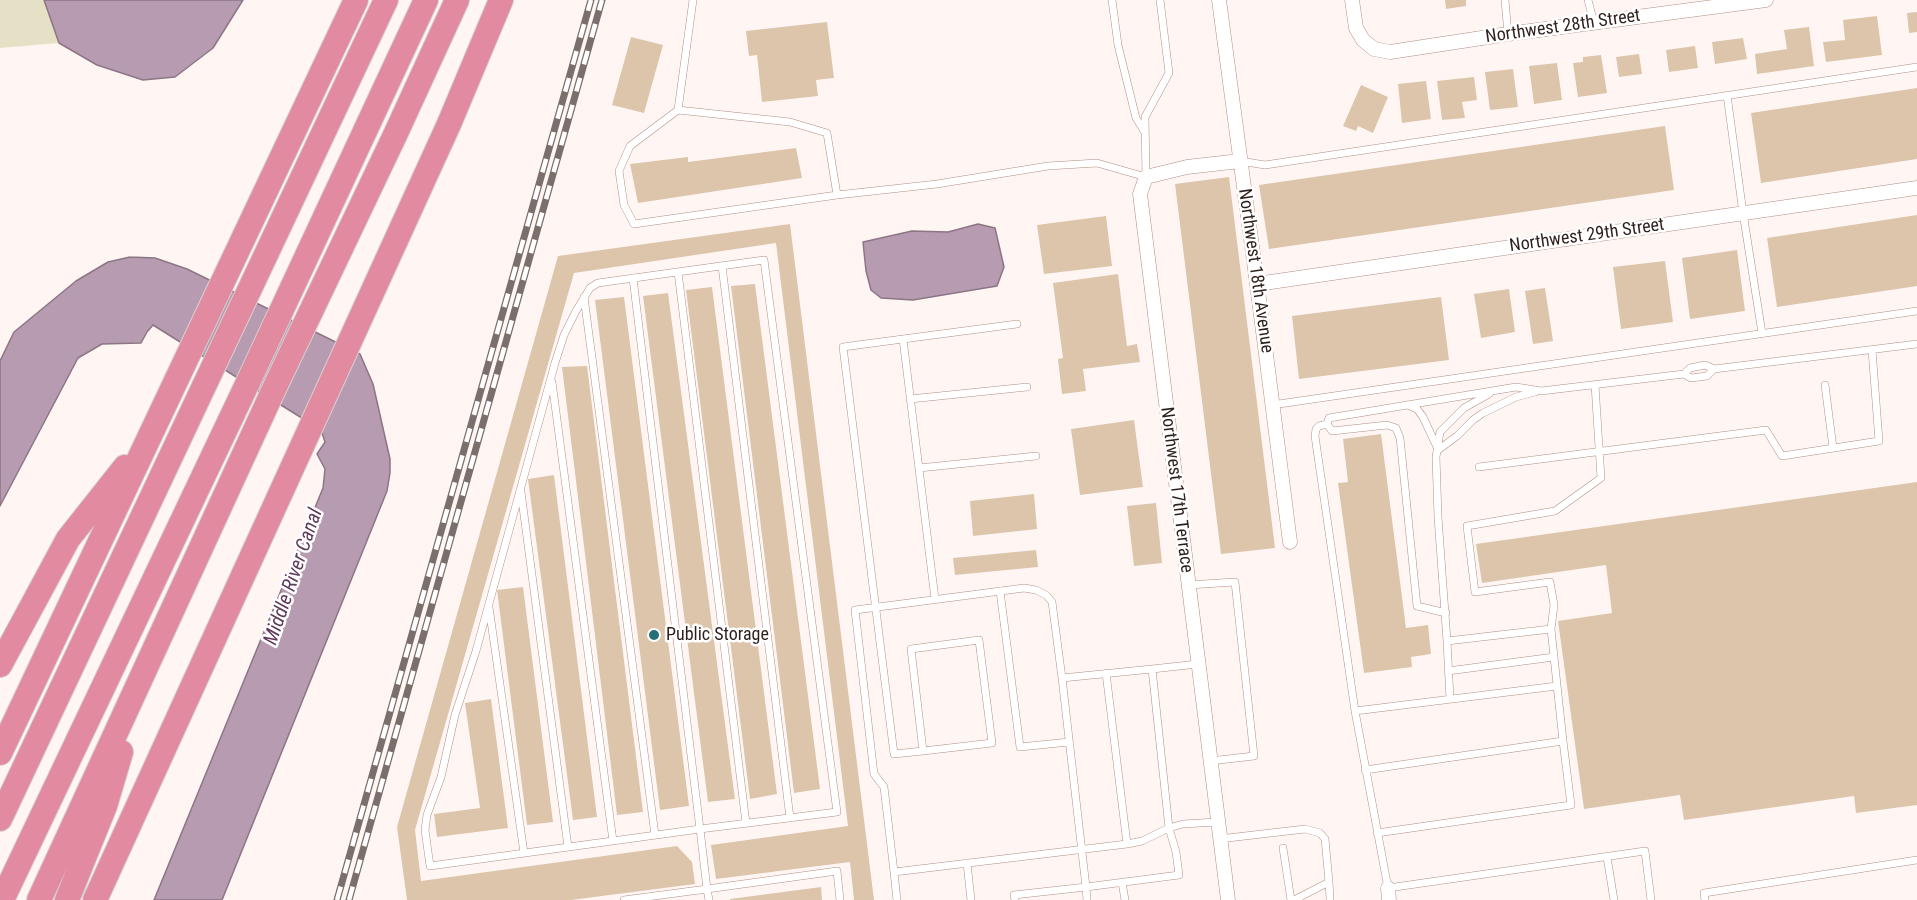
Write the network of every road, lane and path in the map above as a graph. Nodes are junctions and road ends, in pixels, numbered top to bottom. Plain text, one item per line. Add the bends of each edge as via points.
1 (356, 0) edge
2 (386, 0) edge
3 (426, 0) edge
4 (457, 0) edge
5 (501, 0) edge
6 (693, 0) edge
7 (1112, 0) edge
8 (1160, 0) edge
9 (1219, 0) edge
10 (1352, 0) edge
11 (1505, 0) edge
12 (1588, 0) edge
13 (1766, 0) edge
14 (1594, 23) junction
15 (1508, 34) junction
16 (1917, 68) edge
17 (1727, 95) junction
18 (678, 111) junction
19 (1145, 134) junction
20 (1240, 161) junction
21 (1146, 177) junction
22 (1917, 188) edge
23 (837, 195) junction
24 (1743, 213) junction
25 (722, 266) junction
26 (678, 272) junction
27 (633, 278) junction
28 (1257, 284) junction
29 (584, 297) junction
30 (1917, 311) edge
31 (1017, 324) dead end
32 (1762, 333) junction
33 (903, 339) junction
34 (1917, 345) edge
35 (1872, 350) junction
36 (551, 377) junction
37 (1594, 385) junction
38 (1825, 385) dead end
39 (1027, 387) dead end
40 (1494, 391) junction
41 (1541, 391) junction
42 (910, 399) junction
43 (1272, 405) junction
44 (1407, 405) junction
45 (1328, 424) junction
46 (152, 432) junction
47 (1833, 448) junction
48 (1438, 450) junction
49 (1599, 452) junction
50 (1036, 456) dead end
51 (1479, 467) dead end
52 (919, 468) junction
53 (520, 490) junction
54 (1290, 542) dead end
55 (1188, 585) junction
56 (1000, 591) junction
57 (935, 599) junction
58 (489, 602) junction
59 (876, 607) junction
60 (1446, 613) junction
61 (1551, 629) junction
62 (1447, 641) junction
63 (1554, 657) junction
64 (1198, 664) junction
65 (0, 665) edge
66 (1152, 669) junction
67 (1448, 671) junction
68 (144, 672) junction
69 (1106, 674) junction
70 (1062, 678) junction
71 (1557, 686) junction
72 (1450, 699) junction
73 (1354, 711) junction
74 (1563, 741) junction
75 (1069, 742) junction
76 (923, 751) junction
77 (0, 753) edge
78 (1210, 760) junction
79 (1365, 770) junction
80 (790, 818) junction
81 (0, 819) edge
82 (1217, 822) junction
83 (746, 823) junction
84 (1169, 828) junction
85 (700, 829) junction
86 (1377, 833) junction
87 (655, 835) junction
88 (1219, 839) junction
89 (613, 841) junction
90 (1127, 844) junction
91 (568, 847) junction
92 (1283, 848) dead end
93 (1082, 849) junction
94 (524, 853) junction
95 (1607, 857) junction
96 (1917, 860) edge
97 (967, 863) junction
98 (894, 872) junction
99 (1122, 882) junction
100 (1329, 882) junction
101 (1086, 887) junction
102 (707, 889) junction
103 (1388, 894) edge
104 (2, 900) edge
105 (39, 900) edge
106 (67, 900) edge
107 (95, 900) edge
108 (624, 900) edge
109 (709, 900) edge
110 (840, 900) edge
111 (897, 900) edge
112 (971, 900) edge
113 (1015, 900) edge
114 (1087, 900) edge
115 (1125, 900) edge
116 (1228, 900) edge
117 (1292, 900) edge
118 (1330, 900) edge
119 (1614, 900) edge
120 (1651, 900) edge
121 (1705, 900) edge

1 - 46 highway
2 - 81 highway
3 - 104 highway
4 - 68 highway
5 - 107 highway via 449,124
6 - 18 lane
7 - 19 lane via 1118,45 1136,118
8 - 19 lane via 1169,73 1145,117
9 - 20 street, Northwest 18th Avenue
10 - 15 street, Northwest 28th Street via 1356,28 1374,49 1390,52
11 - 15 lane
12 - 14 lane
13 - 14 street, Northwest 28th Street
14 - 15 street, Northwest 28th Street
16 - 17 lane
17 - 20 lane via 1265,165
17 - 24 lane
18 - 23 lane via 790,122 827,133
18 - 23 lane via 630,146 619,171 624,205 634,224
19 - 21 lane
20 - 21 street
20 - 28 street, Northwest 18th Avenue
21 - 23 lane via 1097,163 1048,166
21 - 55 street, Northwest 17th Terrace via 1140,194
22 - 24 street, Northwest 29th Street
24 - 28 street, Northwest 29th Street
24 - 32 lane
25 - 26 lane
25 - 80 lane
25 - 80 lane via 764,260 837,812
26 - 27 lane
26 - 83 lane
27 - 29 lane via 598,284
27 - 85 lane
28 - 43 street, Northwest 18th Avenue
29 - 36 lane via 564,335
29 - 87 lane
30 - 32 lane
31 - 33 lane
32 - 43 lane
33 - 42 lane
33 - 59 lane via 843,347
34 - 35 lane
35 - 37 lane via 1714,369 1705,365 1690,368 1684,374
35 - 47 lane via 1880,441
36 - 53 lane
36 - 89 lane
37 - 41 lane
37 - 49 lane
38 - 47 lane
39 - 42 lane
40 - 41 lane via 1516,387
40 - 44 lane
40 - 48 lane via 1464,408 1449,422 1440,432
41 - 48 lane via 1516,397 1483,413
42 - 52 lane
43 - 54 street, Northwest 18th Avenue
44 - 45 lane via 1329,418
44 - 48 lane via 1423,417
45 - 60 lane via 1332,431 1387,425 1396,428 1418,606
45 - 73 lane via 1319,426 1316,436
46 - 65 highway via 68,539
46 - 77 highway
47 - 49 lane via 1782,456 1766,430
48 - 60 lane via 1438,518
49 - 51 lane
49 - 61 lane via 1601,478 1555,511 1467,526 1474,592 1550,582 1554,605
50 - 52 lane
52 - 57 lane
53 - 58 lane
53 - 91 lane
55 - 64 street, Northwest 17th Terrace
55 - 78 lane via 1235,582 1254,756
56 - 57 lane
56 - 70 lane via 1024,588 1046,595 1052,602
56 - 75 lane via 1020,747
57 - 59 lane
58 - 94 lane
58 - 94 lane via 427,815 430,866
59 - 76 lane via 894,754
59 - 98 lane via 855,610 874,774 884,787
60 - 62 lane
61 - 62 lane
61 - 63 lane
62 - 67 lane
63 - 67 lane
63 - 71 lane
64 - 66 lane
64 - 78 street, Northwest 17th Terrace
66 - 69 lane
66 - 84 lane
67 - 72 lane
68 - 105 highway
68 - 106 highway via 105,806
69 - 70 lane
69 - 90 lane
70 - 75 lane
71 - 72 lane
71 - 74 lane
72 - 73 lane
73 - 79 lane
74 - 79 lane
74 - 86 lane via 1571,805
75 - 93 lane
76 - 76 lane via 992,743 979,640 911,649
78 - 82 street, Northwest 17th Terrace
79 - 86 lane
80 - 83 lane
82 - 84 lane
82 - 88 street, Northwest 17th Terrace
83 - 85 lane
84 - 90 lane
84 - 99 lane via 1179,875
85 - 87 lane
85 - 102 lane
86 - 103 lane
87 - 89 lane
88 - 100 lane via 1316,830 1325,839
88 - 116 street, Northwest 17th Terrace
89 - 91 lane
90 - 93 lane
91 - 94 lane
92 - 117 lane
93 - 97 lane
93 - 101 lane
95 - 103 lane
95 - 119 lane
95 - 120 lane via 1645,851
96 - 121 lane via 1704,893
97 - 98 lane
97 - 112 lane
98 - 111 lane
99 - 101 lane
99 - 115 lane
100 - 117 lane
100 - 118 lane
101 - 113 lane via 1014,895
101 - 114 lane
102 - 108 lane
102 - 109 lane
102 - 110 lane via 837,871

